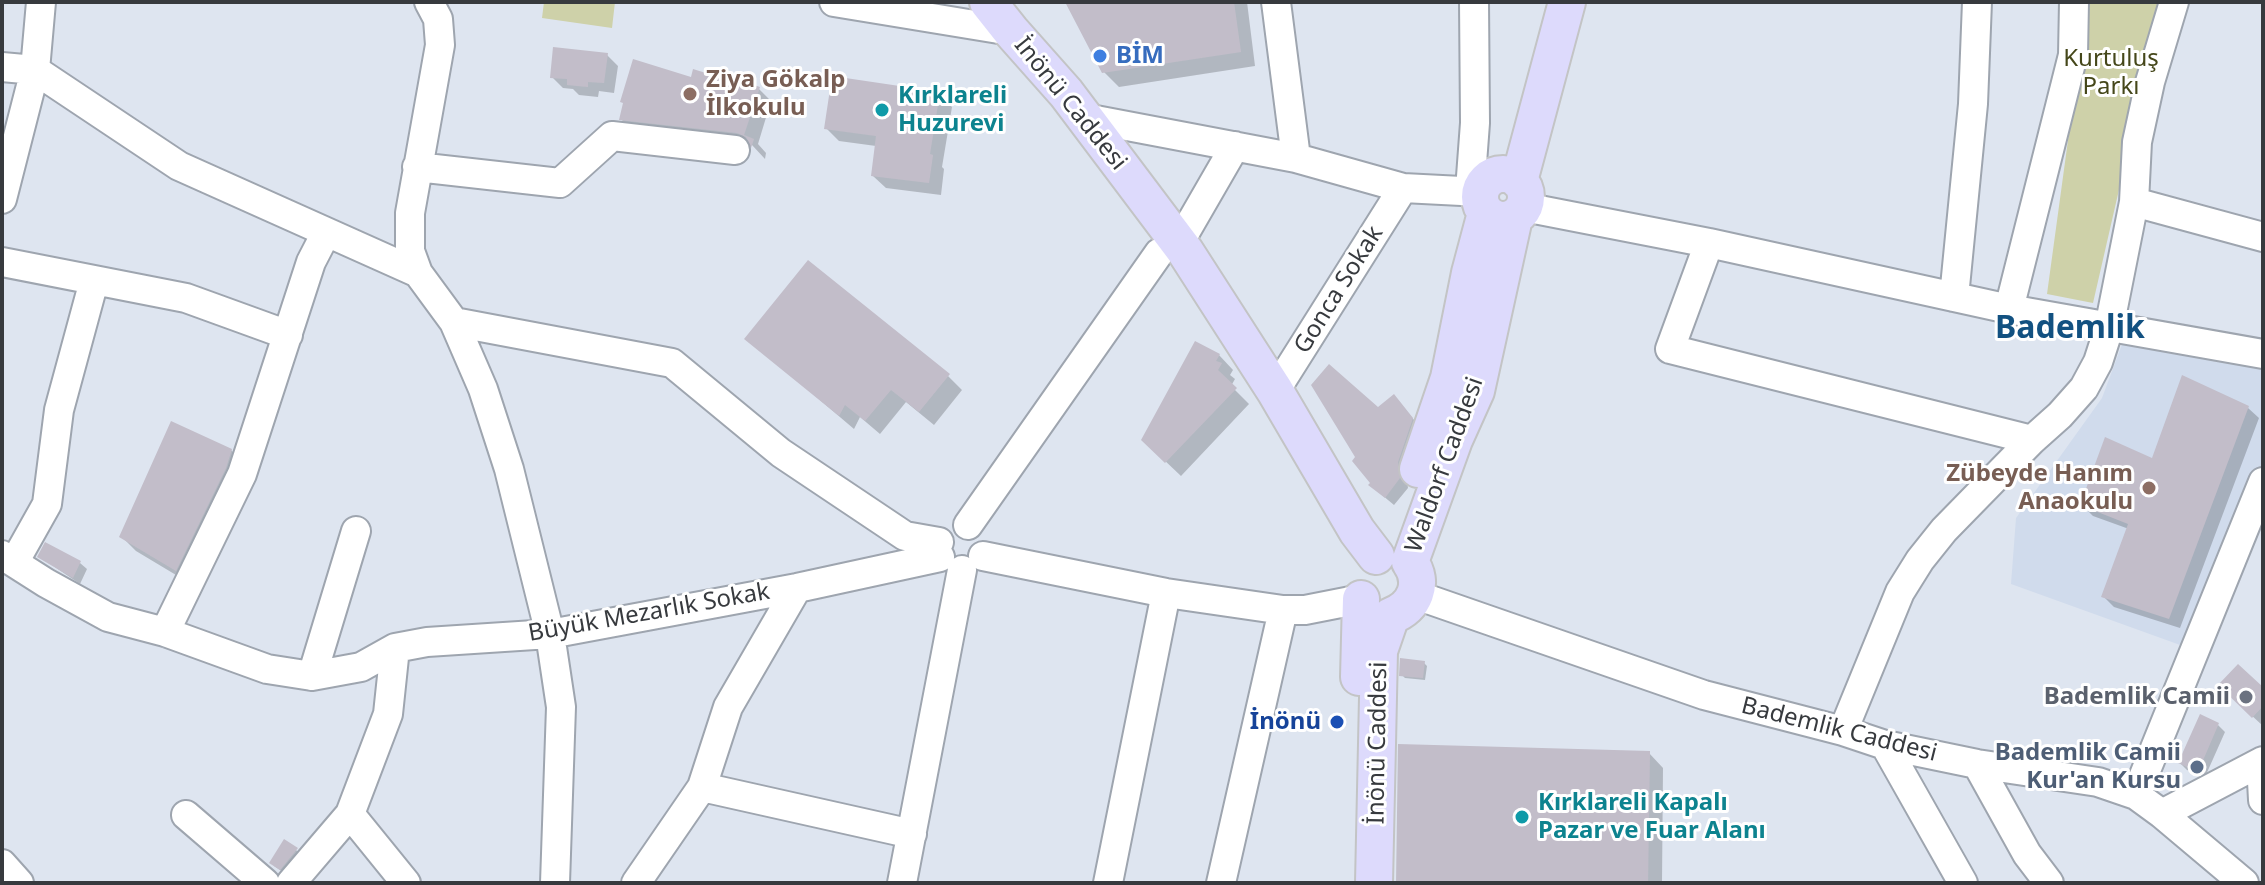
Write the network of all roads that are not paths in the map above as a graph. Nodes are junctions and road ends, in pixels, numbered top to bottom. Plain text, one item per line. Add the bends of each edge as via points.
1 (41, 2) edge
2 (429, 2) edge
3 (834, 2) edge
4 (988, 2) edge
5 (1276, 2) edge
6 (1474, 2) edge
7 (1543, 2) edge
8 (1567, 2) edge
9 (1977, 2) edge
10 (2074, 2) edge
11 (2174, 2) edge
12 (1011, 31) junction
13 (2, 67) edge
14 (35, 70) junction
15 (1085, 118) junction
16 (1235, 146) junction
17 (735, 150) dead end
18 (1296, 158) junction
19 (417, 167) junction
20 (1403, 188) junction
21 (1498, 196) junction
22 (2, 199) edge
23 (2134, 202) junction
24 (326, 233) junction
25 (2263, 237) edge
26 (1709, 243) junction
27 (1169, 248) junction
28 (2, 262) edge
29 (418, 273) junction
30 (94, 281) junction
31 (1954, 297) junction
32 (2009, 309) junction
33 (454, 322) junction
34 (2109, 328) junction
35 (288, 335) junction
36 (2263, 354) edge
37 (1275, 391) junction
38 (2032, 440) junction
39 (2261, 490) edge
40 (356, 531) dead end
41 (956, 556) junction
42 (8, 558) edge
43 (1390, 581) junction
44 (797, 588) junction
45 (1166, 593) junction
46 (1283, 610) junction
47 (165, 632) junction
48 (550, 634) junction
49 (395, 648) junction
50 (312, 676) junction
51 (1843, 731) junction
52 (1885, 745) junction
53 (2262, 761) edge
54 (1977, 764) junction
55 (702, 787) junction
56 (2136, 795) junction
57 (2263, 800) edge
58 (350, 814) junction
59 (2162, 814) junction
60 (186, 815) dead end
61 (912, 834) junction
62 (2, 864) edge
63 (2241, 882) edge
64 (19, 883) edge
65 (265, 883) edge
66 (291, 883) edge
67 (406, 883) edge
68 (555, 883) edge
69 (636, 883) edge
70 (902, 883) edge
71 (1108, 883) edge
72 (1221, 883) edge
73 (1354, 883) edge
74 (1374, 883) edge
75 (1963, 883) edge
76 (2049, 883) edge

1 - 14 street
2 - 19 street via 438,19 440,45
3 - 12 street
4 - 12 main road
5 - 18 street
6 - 21 street via 1475,123
7 - 21 main road, Waldorf Caddesi
8 - 21 main road, Waldorf Caddesi
9 - 31 street
10 - 32 street via 2073,55
11 - 23 street via 2137,142
12 - 15 main road, İnönü Caddesi
12 - 27 main road, İnönü Caddesi via 1052,107
13 - 14 street
14 - 22 street
14 - 24 street via 179,166
15 - 16 street
15 - 27 main road, İnönü Caddesi
16 - 18 street
16 - 27 street
17 - 19 street via 612,136 560,183
18 - 20 street
19 - 29 street via 410,251
20 - 21 street
20 - 37 street, Gonca Sokak
21 - 26 street
21 - 43 main road, Waldorf Caddesi via 1470,273 1449,378 1395,534
23 - 25 street
23 - 34 street
24 - 29 street
24 - 35 street
26 - 31 street
26 - 38 street via 1670,349
27 - 37 main road, İnönü Caddesi
27 - 41 street via 968,525 947,529
27 - 43 main road, İnönü Caddesi via 1317,499
28 - 30 street
29 - 33 street
30 - 35 street via 186,298
30 - 42 street via 59,410 47,504
31 - 32 street
32 - 34 street
33 - 41 street via 672,363 793,462 905,536
33 - 48 street via 509,469
34 - 36 street
34 - 38 street via 2084,388
35 - 47 street via 242,474
37 - 43 main road, İnönü Caddesi
38 - 51 street via 1920,560 1900,592
39 - 56 street
40 - 50 street
41 - 44 street, Büyük Mezarlık Sokak
41 - 45 street
41 - 61 street
42 - 47 street, Büyük Mezarlık Sokak via 108,617
43 - 46 street via 1305,610
43 - 51 street, Bademlik Caddesi via 1704,695
43 - 73 main road, İnönü Caddesi
43 - 74 main road, İnönü Caddesi via 1379,651
44 - 48 street, Büyük Mezarlık Sokak
44 - 55 street via 728,707
45 - 46 street
45 - 71 street
46 - 72 street
47 - 50 street, Büyük Mezarlık Sokak via 267,669
48 - 49 street, Büyük Mezarlık Sokak
48 - 68 street via 561,707
49 - 50 street, Büyük Mezarlık Sokak via 361,667
49 - 58 street via 388,714
51 - 52 street, Bademlik Caddesi
52 - 54 street, Bademlik Caddesi
52 - 75 street
53 - 57 street
53 - 59 street
54 - 56 street, Bademlik Caddesi via 2098,782
54 - 76 street
55 - 61 street
55 - 69 street
56 - 59 street, Bademlik Caddesi
58 - 66 street
58 - 67 street
59 - 63 street, Bademlik Caddesi
60 - 65 street
61 - 70 street
62 - 64 street

